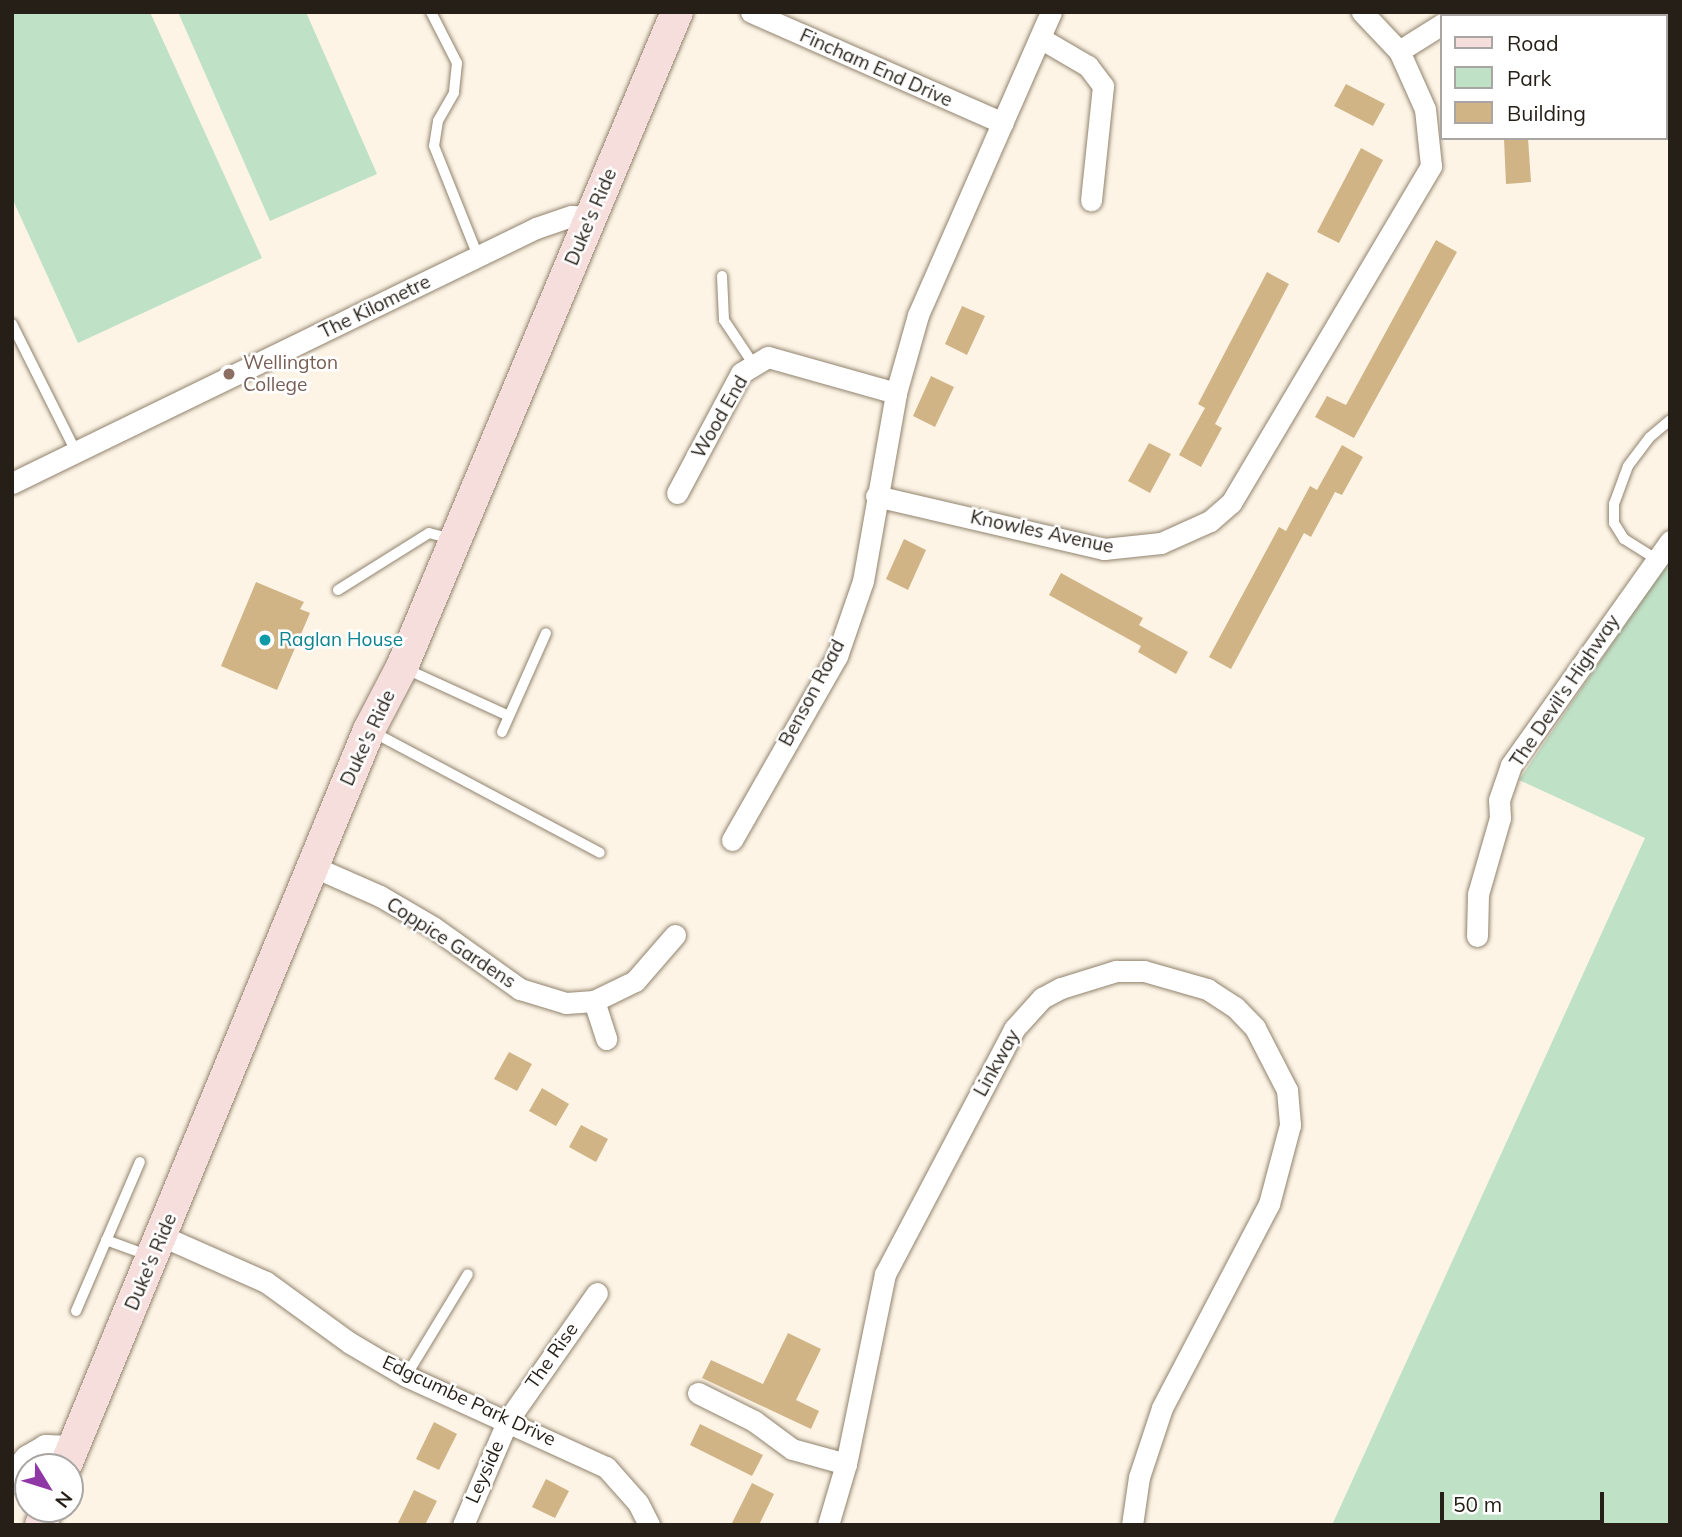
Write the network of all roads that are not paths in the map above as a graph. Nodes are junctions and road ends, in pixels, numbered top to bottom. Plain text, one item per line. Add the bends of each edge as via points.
1 (431, 12) edge
2 (677, 12) edge
3 (751, 12) edge
4 (1051, 12) edge
5 (1362, 12) edge
6 (1440, 25) edge
7 (1040, 38) junction
8 (1399, 51) junction
9 (1003, 123) junction
10 (1091, 200) dead end
11 (591, 217) junction
12 (478, 256) junction
13 (722, 276) dead end
14 (12, 324) edge
15 (754, 365) junction
16 (896, 393) junction
17 (1670, 420) edge
18 (76, 452) junction
19 (12, 482) edge
20 (677, 493) dead end
21 (876, 495) junction
22 (453, 540) junction
23 (1670, 541) edge
24 (1656, 559) junction
25 (338, 590) dead end
26 (546, 633) dead end
27 (402, 667) junction
28 (509, 716) junction
29 (369, 730) junction
30 (502, 732) dead end
31 (732, 840) dead end
32 (600, 853) dead end
33 (312, 866) junction
34 (675, 935) dead end
35 (1477, 936) dead end
36 (594, 1001) junction
37 (606, 1039) dead end
38 (140, 1162) dead end
39 (106, 1240) junction
40 (157, 1247) junction
41 (468, 1274) dead end
42 (597, 1293) dead end
43 (76, 1311) dead end
44 (406, 1376) junction
45 (698, 1393) dead end
46 (508, 1420) junction
47 (39, 1453) edge
48 (56, 1453) edge
49 (70, 1453) edge
50 (846, 1464) junction
51 (463, 1525) edge
52 (649, 1525) edge
53 (828, 1525) edge
54 (1132, 1525) edge

1 - 12 lane via 457,63 454,93 438,121 434,146
2 - 11 main road, Duke's Ride
3 - 9 street, Fincham End Drive
4 - 7 street
5 - 8 street, Knowles Avenue
6 - 8 street
7 - 9 street
7 - 10 street via 1088,65 1103,86
8 - 21 street, Knowles Avenue via 1425,109 1430,166 1231,503 1210,521 1174,539 1132,549 1104,549
9 - 16 street via 918,315
11 - 12 street, The Kilometre via 571,216
11 - 22 main road, Duke's Ride
12 - 18 street, The Kilometre
13 - 15 lane via 724,320
14 - 18 lane
15 - 16 street, Wood End via 768,357
15 - 20 street, Wood End via 741,373
16 - 21 street
17 - 24 lane via 1650,437 1628,467 1614,504 1614,523 1624,539
18 - 19 street, The Kilometre
21 - 31 street, Benson Road via 863,581 836,656
22 - 25 lane via 429,533
22 - 27 main road, Duke's Ride
23 - 24 street, The Devil's Highway
24 - 35 street, The Devil's Highway via 1511,765 1478,894
26 - 28 lane
27 - 28 lane
27 - 29 main road, Duke's Ride
28 - 30 lane
29 - 32 lane
29 - 33 main road, Duke's Ride
33 - 36 street, Coppice Gardens via 380,896 433,927 520,989 566,1003
33 - 40 main road, Duke's Ride
34 - 36 street, Coppice Gardens via 635,981
36 - 37 street
38 - 39 lane
39 - 40 lane
39 - 43 lane
40 - 44 street, Edgcumbe Park Drive via 266,1282 349,1343
40 - 49 main road, Duke's Ride
41 - 44 lane
42 - 46 street, The Rise
44 - 46 street, Edgcumbe Park Drive
45 - 50 street via 754,1421 792,1449
46 - 51 street, Leyside
46 - 52 street, Edgcumbe Park Drive via 606,1467 638,1503
47 - 48 street via 46,1449
50 - 53 street, Linkway
50 - 54 street, Linkway via 885,1274 1014,1029 1042,998 1061,988 1116,971 1144,971 1207,989 1235,1007 1255,1028 1287,1090 1290,1125 1269,1204 1162,1408 1139,1477

